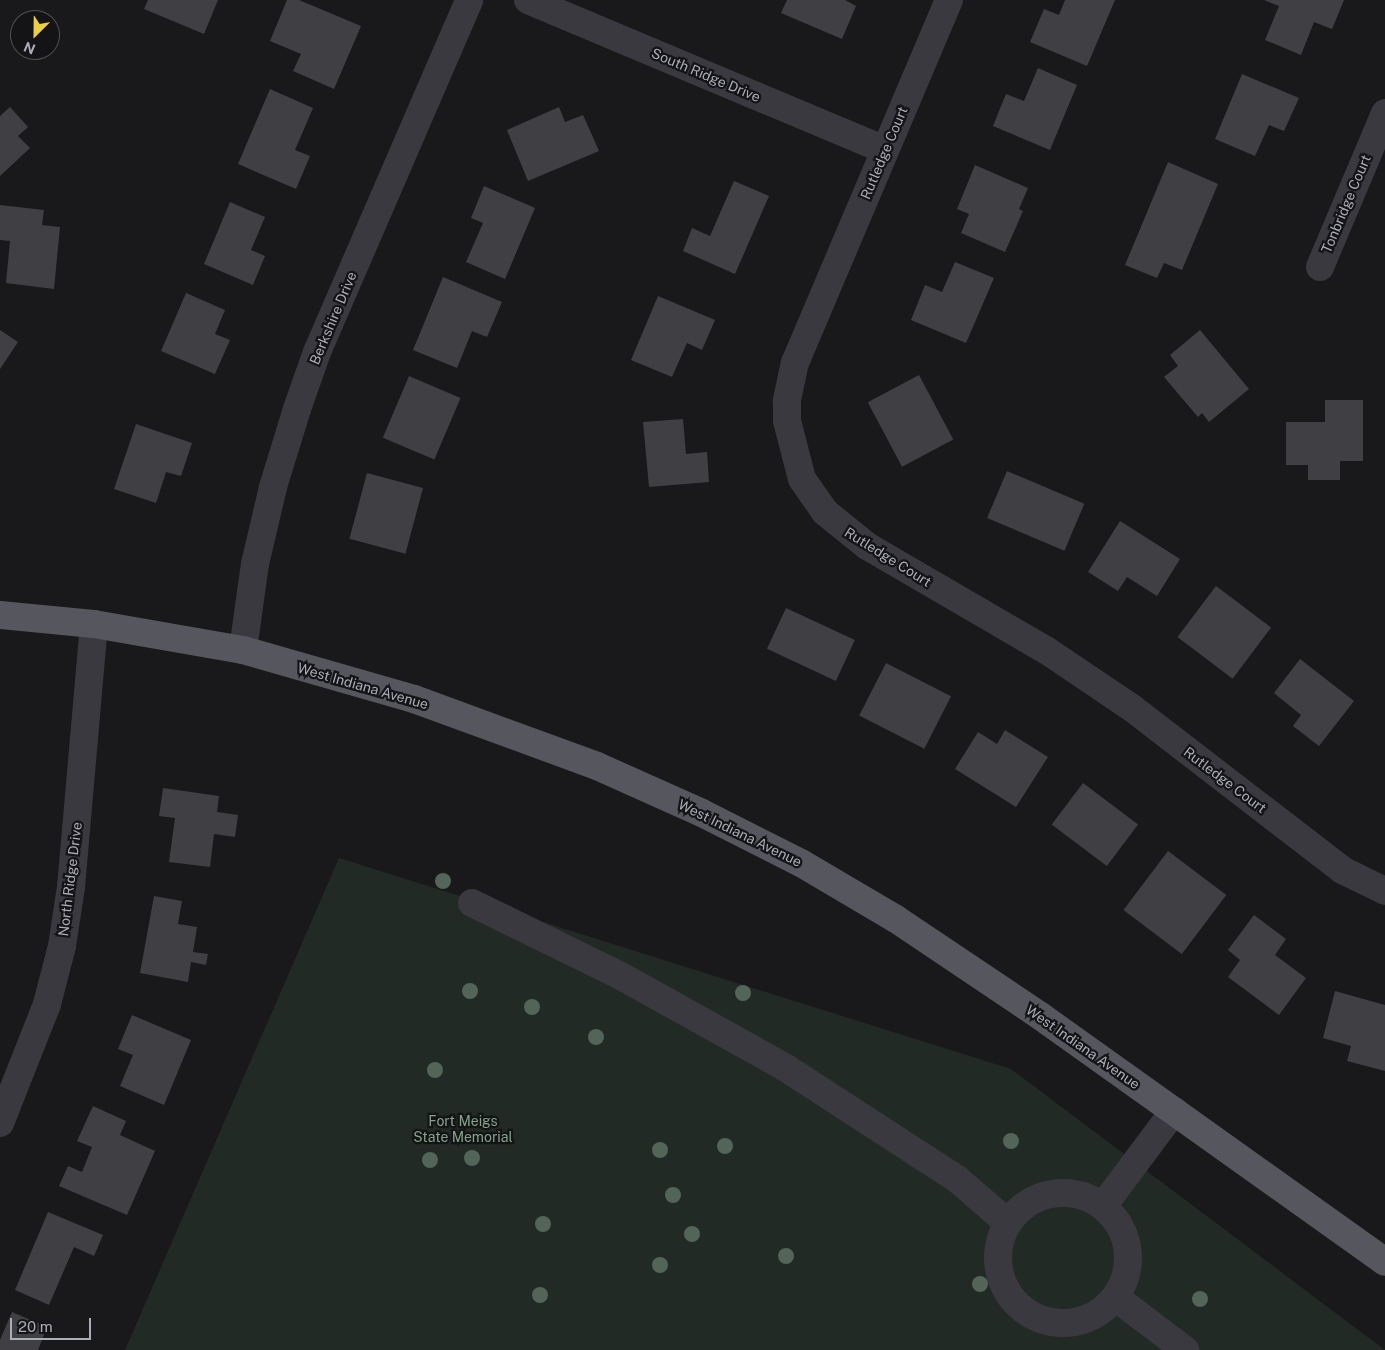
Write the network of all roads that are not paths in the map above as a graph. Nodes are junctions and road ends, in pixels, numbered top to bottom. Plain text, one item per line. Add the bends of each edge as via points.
1 (469, 0) edge
2 (528, 0) edge
3 (949, 0) edge
4 (1385, 113) edge
5 (884, 150) junction
6 (1320, 267) dead end
7 (0, 615) edge
8 (94, 624) junction
9 (243, 650) junction
10 (1385, 891) edge
11 (472, 903) dead end
12 (1174, 1111) junction
13 (0, 1123) edge
14 (1103, 1206) junction
15 (1007, 1222) junction
16 (1385, 1262) edge
17 (1115, 1297) junction
18 (1186, 1350) edge

1 - 9 street, Berkshire Drive via 317,352 297,409 273,487 255,564
2 - 5 street, South Ridge Drive
3 - 5 street, Rutledge Court
4 - 6 street, Tonbridge Court
5 - 10 street, Rutledge Court via 794,362 790,381 787,421 790,440 802,479 813,496 839,526 867,546 1046,650 1132,708 1342,870
7 - 8 main road, West Indiana Avenue
8 - 9 main road, West Indiana Avenue
8 - 13 street, North Ridge Drive via 71,886 62,946 47,1004
9 - 12 main road, West Indiana Avenue via 430,706 597,766 700,812 801,863 896,919
11 - 15 street via 622,976 786,1068 957,1179
12 - 14 street
12 - 16 main road, West Indiana Avenue
14 - 15 street via 1081,1195 1060,1192 1040,1196 1027,1203
14 - 17 street via 1116,1218 1125,1237 1128,1258 1125,1279
15 - 17 street via 998,1253 1001,1280 1010,1297 1025,1311 1043,1320 1063,1323 1083,1320 1100,1311
17 - 18 street

